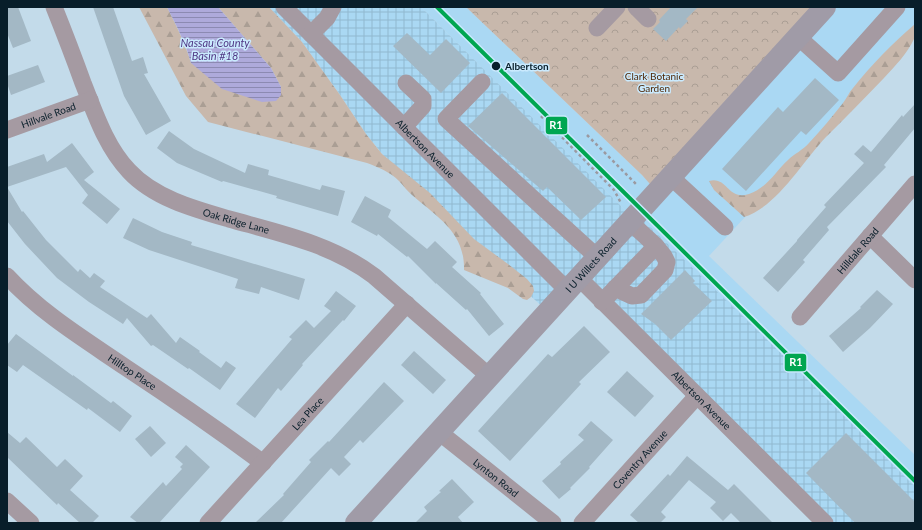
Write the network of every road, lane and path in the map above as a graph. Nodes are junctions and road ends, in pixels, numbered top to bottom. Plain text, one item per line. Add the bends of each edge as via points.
1 (54, 7) edge
2 (284, 7) edge
3 (333, 7) edge
4 (617, 7) edge
5 (825, 7) edge
6 (897, 7) edge
7 (597, 28) dead end
8 (311, 34) junction
9 (798, 37) junction
10 (482, 82) dead end
11 (406, 83) dead end
12 (90, 100) junction
13 (541, 116) dead end
14 (404, 127) junction
15 (7, 130) edge
16 (587, 136) dead end
17 (671, 177) junction
18 (915, 184) edge
19 (637, 185) dead end
20 (625, 212) junction
21 (725, 227) dead end
22 (870, 236) junction
23 (656, 246) junction
24 (597, 257) junction
25 (7, 276) edge
26 (915, 280) edge
27 (573, 284) junction
28 (615, 288) junction
29 (602, 302) junction
30 (407, 304) junction
31 (800, 316) dead end
32 (488, 376) junction
33 (697, 396) junction
34 (439, 432) junction
35 (262, 463) junction
36 (7, 501) edge
37 (31, 523) edge
38 (208, 523) edge
39 (356, 523) edge
40 (553, 523) edge
41 (582, 523) edge
42 (825, 523) edge

1 - 12 street, Oak Ridge Lane
2 - 8 street, Albertson Avenue
3 - 8 street via 327,18
4 - 7 street
5 - 9 main road, I U Willets Road
6 - 9 street via 838,73
8 - 14 street, Albertson Avenue
9 - 17 main road, I U Willets Road
10 - 24 street via 446,119
11 - 14 street via 423,99 423,106
12 - 15 street, Hillvale Road
12 - 30 street, Oak Ridge Lane via 106,138 117,155 128,171 149,188 196,209 320,246 343,256 360,265
13 - 20 path via 614,190
14 - 27 street, Albertson Avenue
16 - 19 path
17 - 20 main road, I U Willets Road
17 - 21 street
18 - 22 street, Hilldale Road
20 - 23 street
20 - 24 main road, I U Willets Road
22 - 26 street
22 - 31 street, Hilldale Road
23 - 28 street
23 - 28 street via 667,262 666,270 641,295 632,296
24 - 27 main road, I U Willets Road
25 - 35 street, Hilltop Place via 58,322 211,424
27 - 29 street, Albertson Avenue
27 - 32 main road, I U Willets Road
28 - 29 street
29 - 33 street, Albertson Avenue
30 - 32 street, Oak Ridge Lane
30 - 35 street, Lea Place
32 - 34 main road, I U Willets Road
33 - 41 street, Coventry Avenue
33 - 42 street, Albertson Avenue
34 - 39 main road, I U Willets Road
34 - 40 street, Lynton Road
35 - 38 street, Lea Place
36 - 37 street

